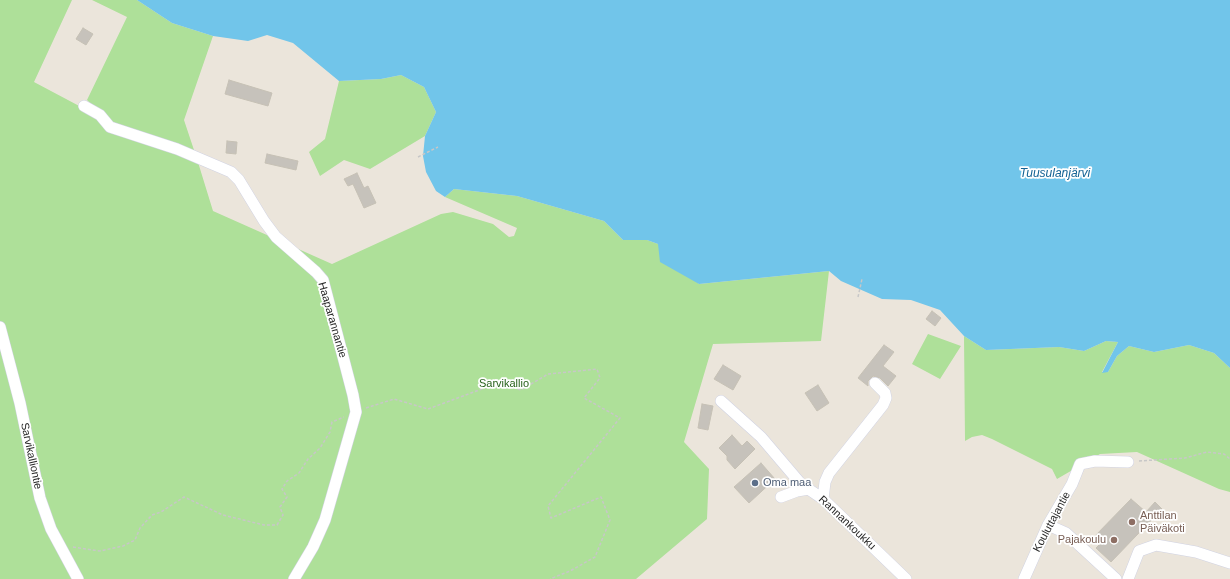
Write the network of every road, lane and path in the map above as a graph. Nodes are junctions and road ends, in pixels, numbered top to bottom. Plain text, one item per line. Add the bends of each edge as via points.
1 (84, 106) dead end
2 (438, 147) dead end
3 (418, 157) dead end
4 (862, 279) dead end
5 (858, 297) dead end
6 (0, 327) edge
7 (875, 383) dead end
8 (721, 401) dead end
9 (356, 412) junction
10 (1230, 459) edge
11 (1128, 462) joint
12 (805, 487) junction
13 (781, 497) dead end
14 (823, 499) junction
15 (1048, 525) junction
16 (59, 545) junction
17 (1230, 563) edge
18 (78, 579) edge
19 (294, 579) edge
20 (550, 579) edge
21 (906, 579) edge
22 (1024, 579) edge
23 (1116, 579) edge
24 (1128, 579) edge

1 - 9 street, Haaparannantie via 100,115 110,127 177,149 231,172 239,180 276,237 323,280
2 - 3 path
4 - 5 path
6 - 16 street, Sarvikalliontie via 20,403 40,498
7 - 14 street via 885,392 883,405 829,473
8 - 12 street, Rannankoukku via 761,437
9 - 16 path via 332,422 330,432 320,448 308,459 299,473 286,481 282,489 287,497 280,507 283,515 277,525 264,525 223,515 184,497 152,515 140,528 135,540 123,546 100,552
9 - 19 street, Haaparannantie via 325,520
9 - 20 path via 394,399 428,409 498,383 521,390 548,374 597,368 600,378 584,398 620,418 548,506 551,518 601,497 610,520 595,557
10 - 11 path via 1224,454 1207,452 1185,458
11 - 15 street, Kouluttajantie via 1095,461 1080,464 1072,484
12 - 13 street
12 - 14 street, Rannankoukku
14 - 21 street, Rannankoukku
15 - 22 street, Kouluttajantie
15 - 23 street via 1066,533
16 - 18 street, Sarvikalliontie
17 - 24 street via 1196,552 1156,545 1139,551

